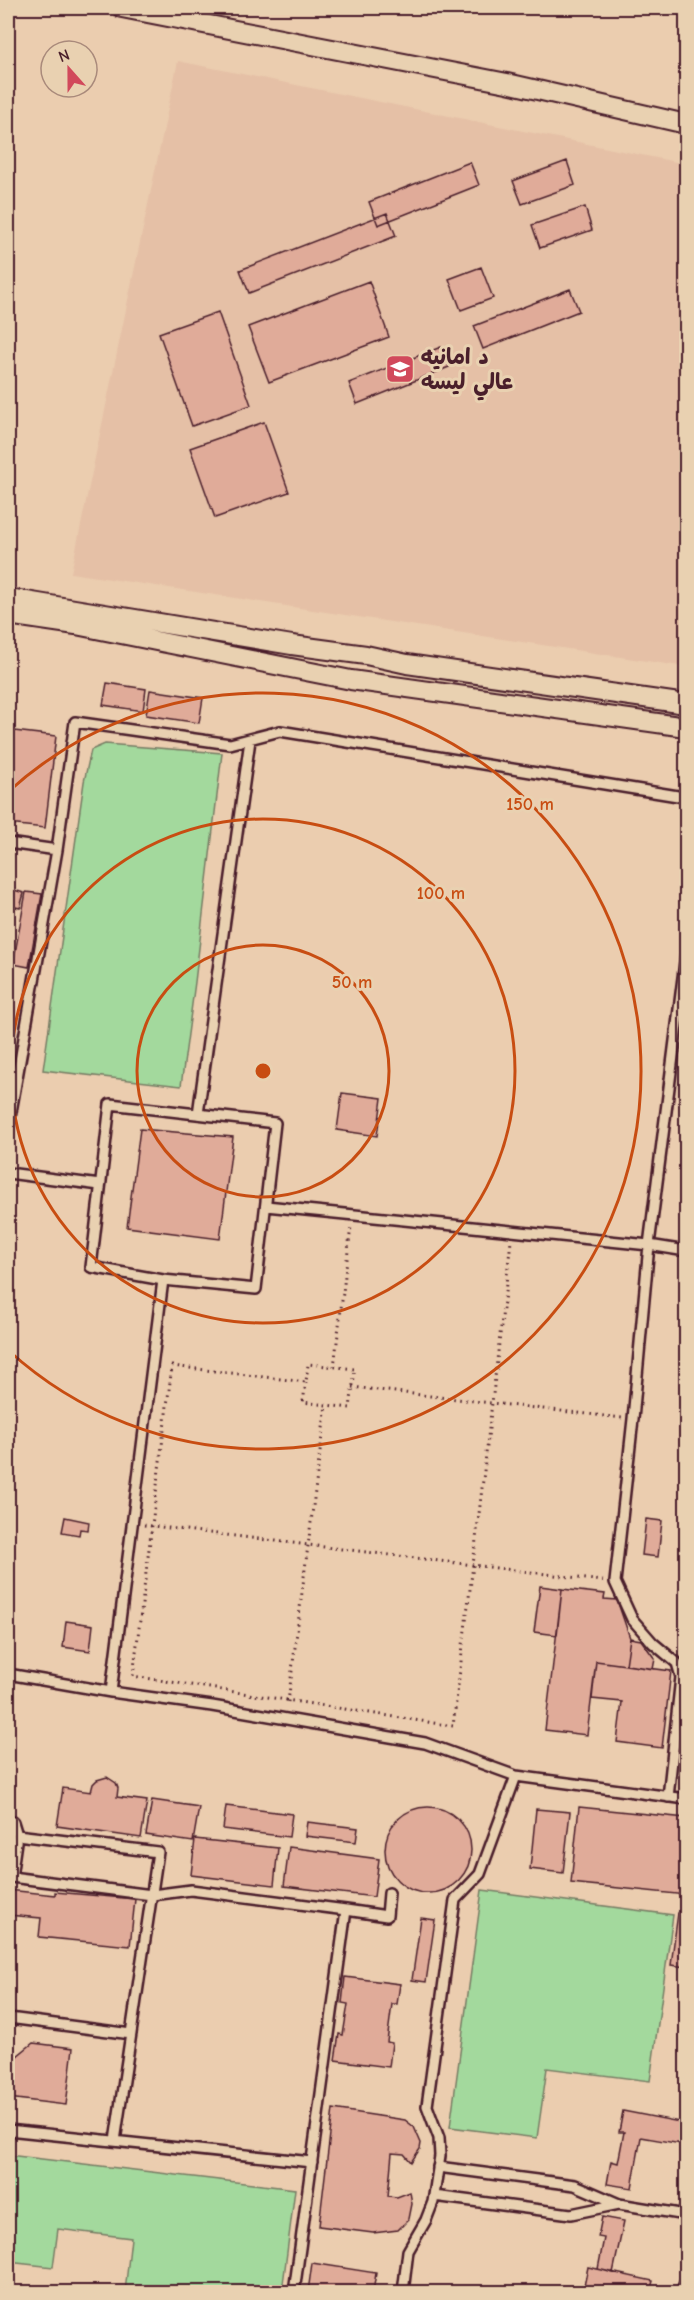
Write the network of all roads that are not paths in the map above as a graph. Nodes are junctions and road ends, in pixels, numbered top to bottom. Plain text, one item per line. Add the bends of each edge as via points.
1 (122, 8) edge
2 (156, 11) edge
3 (687, 124) edge
4 (8, 598) edge
5 (8, 615) edge
6 (185, 628) junction
7 (180, 645) junction
8 (687, 704) edge
9 (687, 727) edge
10 (250, 740) junction
11 (687, 800) edge
12 (8, 843) edge
13 (57, 850) junction
14 (687, 954) edge
15 (198, 1114) junction
16 (8, 1129) edge
17 (8, 1173) edge
18 (100, 1185) junction
19 (266, 1206) junction
20 (649, 1245) junction
21 (687, 1251) edge
22 (163, 1280) junction
23 (8, 1674) edge
24 (111, 1692) junction
25 (516, 1776) junction
26 (668, 1797) junction
27 (687, 1799) edge
28 (8, 1821) edge
29 (17, 1835) junction
30 (389, 1893) dead end
31 (152, 1895) junction
32 (346, 1910) junction
33 (8, 2020) edge
34 (131, 2034) junction
35 (8, 2130) edge
36 (115, 2141) junction
37 (312, 2162) junction
38 (438, 2167) junction
39 (434, 2196) junction
40 (619, 2204) junction
41 (687, 2215) edge
42 (687, 2281) edge
43 (294, 2292) edge
44 (403, 2292) edge
45 (681, 2292) edge

1 - 2 street
2 - 3 street
4 - 6 street
5 - 7 street
6 - 7 street
6 - 8 street
7 - 9 street via 370,683
10 - 11 lane via 279,731
10 - 13 lane via 230,744 75,722
10 - 15 lane
12 - 13 lane
13 - 16 lane
14 - 20 lane
15 - 18 lane via 110,1104
15 - 19 lane via 275,1123
17 - 18 lane
18 - 22 lane via 91,1267
19 - 20 lane
19 - 22 lane via 256,1289
20 - 21 lane
20 - 26 lane via 615,1582 632,1619 677,1663 681,1677
22 - 24 lane
23 - 24 lane
24 - 25 lane via 426,1743
25 - 26 lane
25 - 38 lane via 480,1874 455,1900 427,2106 439,2138
26 - 27 lane
28 - 29 lane via 13,1821
29 - 31 lane via 11,1877
29 - 31 lane via 158,1852
30 - 32 lane via 387,1916
31 - 32 lane via 191,1890
31 - 34 lane
32 - 37 lane
33 - 34 lane
34 - 36 lane
35 - 36 lane
36 - 37 lane
37 - 43 lane
38 - 39 lane
38 - 40 lane via 575,2185
39 - 40 lane via 571,2214
39 - 44 lane via 426,2220 408,2251
40 - 41 lane
42 - 45 lane

